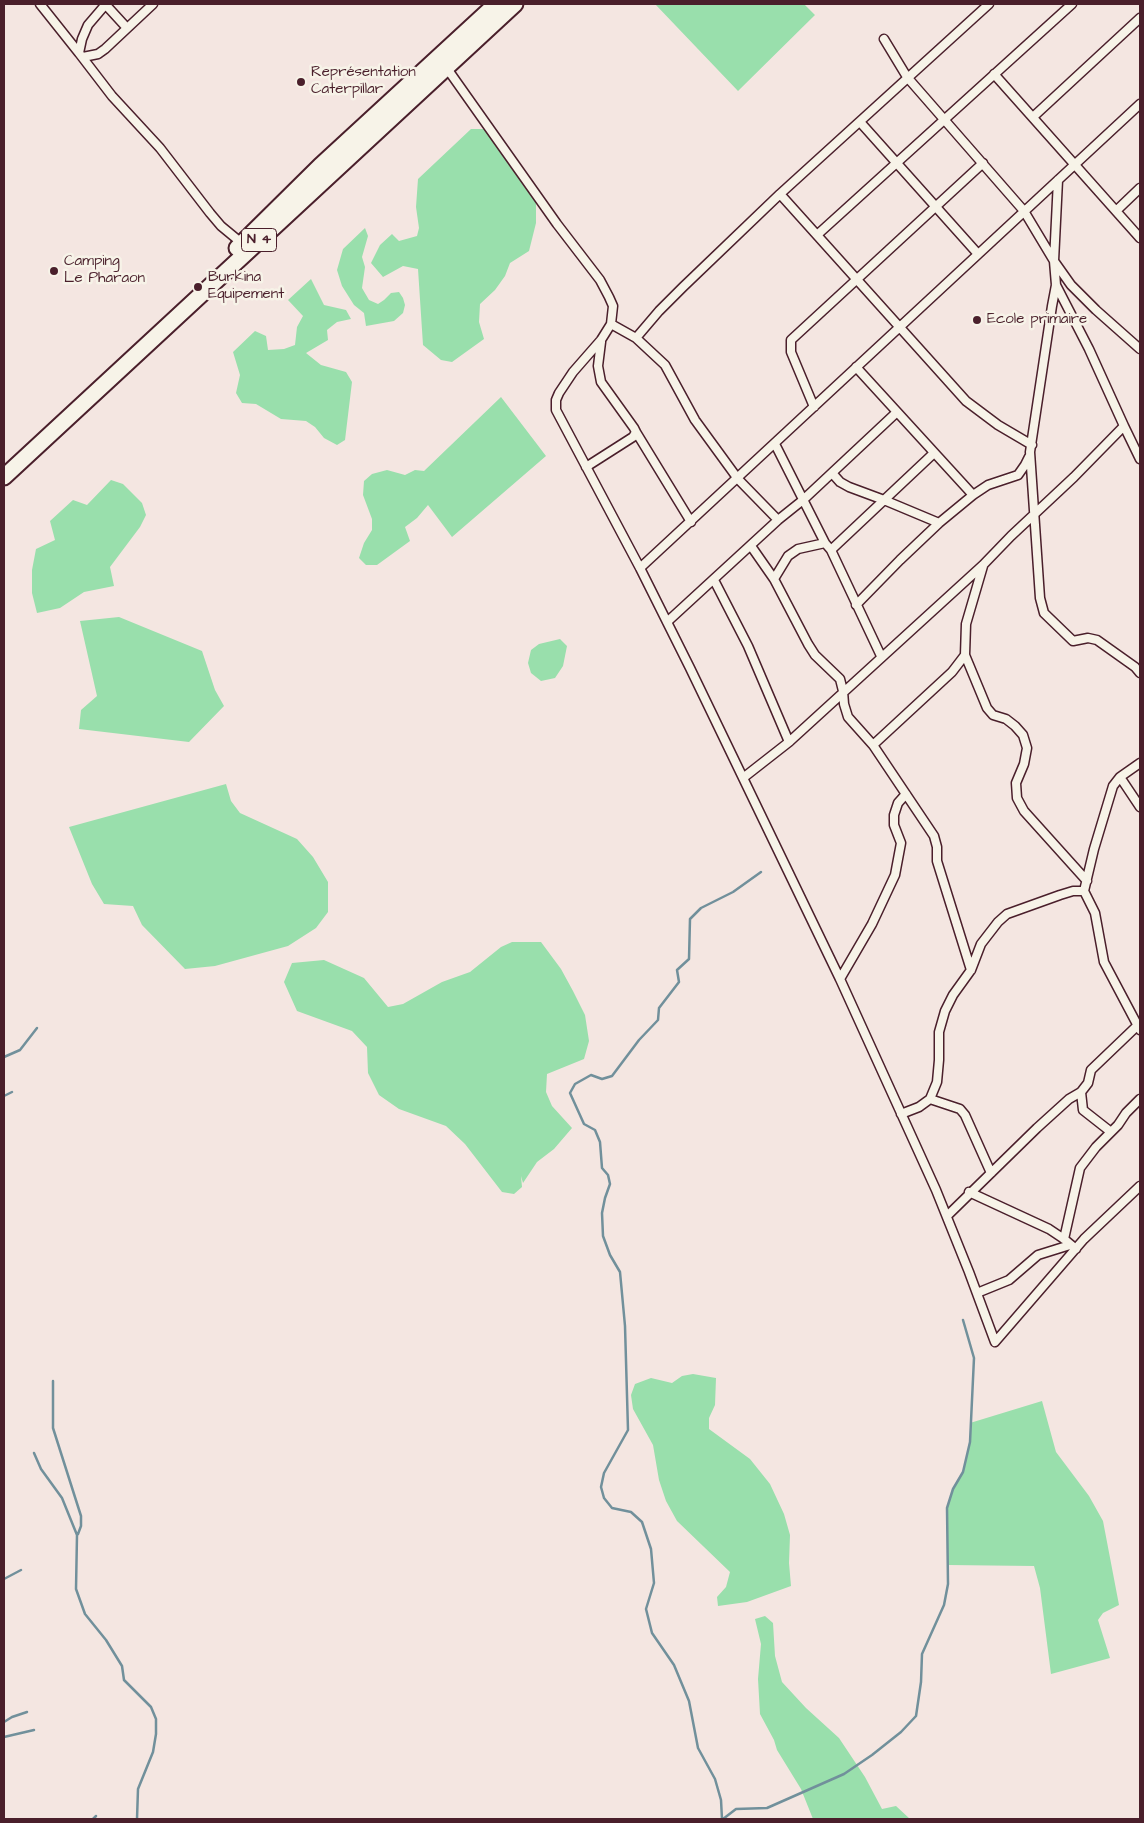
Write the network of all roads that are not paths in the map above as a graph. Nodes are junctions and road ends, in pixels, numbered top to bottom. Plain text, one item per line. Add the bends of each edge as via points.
1 (40, 4) edge
2 (105, 4) edge
3 (153, 4) edge
4 (496, 4) edge
5 (515, 4) edge
6 (989, 4) edge
7 (1072, 4) edge
8 (1140, 18) edge
9 (127, 28) junction
10 (884, 39) dead end
11 (81, 55) junction
12 (446, 67) junction
13 (994, 74) junction
14 (907, 77) junction
15 (1140, 104) edge
16 (1033, 117) junction
17 (945, 119) junction
18 (860, 122) junction
19 (896, 163) junction
20 (984, 163) junction
21 (1075, 164) junction
22 (1058, 180) junction
23 (1140, 188) edge
24 (780, 194) junction
25 (936, 208) junction
26 (1116, 210) junction
27 (1024, 211) junction
28 (817, 235) junction
29 (1140, 238) edge
30 (245, 246) junction
31 (978, 254) junction
32 (1054, 262) junction
33 (857, 280) junction
34 (1056, 284) junction
35 (611, 324) junction
36 (900, 327) junction
37 (636, 338) junction
38 (601, 340) junction
39 (1140, 349) edge
40 (856, 367) junction
41 (814, 407) junction
42 (897, 412) junction
43 (1124, 426) junction
44 (636, 432) junction
45 (775, 444) junction
46 (1031, 449) junction
47 (934, 453) junction
48 (1140, 459) edge
49 (4, 464) edge
50 (586, 467) junction
51 (832, 473) junction
52 (4, 477) edge
53 (738, 479) junction
54 (973, 495) junction
55 (803, 500) junction
56 (884, 500) junction
57 (1035, 513) junction
58 (778, 520) junction
59 (691, 522) junction
60 (939, 523) junction
61 (825, 543) junction
62 (751, 546) junction
63 (831, 550) junction
64 (983, 565) junction
65 (640, 568) junction
66 (774, 579) junction
67 (714, 580) junction
68 (856, 605) junction
69 (667, 622) junction
70 (965, 655) junction
71 (881, 656) junction
72 (1140, 673) edge
73 (843, 691) junction
74 (789, 742) junction
75 (873, 745) junction
76 (1140, 763) edge
77 (1120, 777) junction
78 (743, 778) junction
79 (906, 794) junction
80 (1140, 806) edge
81 (1087, 881) junction
82 (1084, 891) junction
83 (971, 970) junction
84 (840, 979) junction
85 (1139, 1027) edge
86 (1081, 1092) junction
87 (930, 1099) junction
88 (1140, 1099) edge
89 (901, 1114) junction
90 (1111, 1132) junction
91 (991, 1173) junction
92 (1140, 1186) edge
93 (969, 1192) junction
94 (947, 1216) junction
95 (1070, 1244) junction
96 (977, 1293) junction

1 - 11 street
2 - 9 street
2 - 11 street via 88,25 82,39
3 - 9 street
4 - 30 highway, N 4 via 320,166
5 - 12 highway, N 4
6 - 14 street
7 - 13 street
8 - 16 street
9 - 11 street via 98,54
10 - 14 street
11 - 30 street via 216,220
12 - 30 highway, N 4
12 - 35 street via 600,280 613,306
13 - 16 street
13 - 17 street
14 - 17 street
14 - 18 street
15 - 21 street
16 - 21 street
17 - 19 street
17 - 20 street
18 - 19 street
18 - 24 street
19 - 25 street
19 - 28 street
20 - 25 street
20 - 27 street
21 - 22 street
21 - 26 street
22 - 27 street
22 - 32 street
23 - 26 street
24 - 28 street
24 - 37 street via 659,311
25 - 31 street
25 - 33 street
26 - 29 street
27 - 31 street
27 - 32 street
28 - 33 street
30 - 49 highway, N 4 via 155,323
30 - 52 highway, N 4
31 - 36 street
32 - 34 street
32 - 39 street via 1081,296
33 - 36 street
33 - 41 street via 790,340 791,352
34 - 43 street
34 - 46 street
35 - 37 street
35 - 38 street
36 - 40 street
36 - 46 street via 966,401
37 - 53 street via 665,365 688,409
38 - 44 street via 598,353 601,382
38 - 50 street via 573,372 556,400 561,422
40 - 41 street
40 - 42 street
41 - 45 street
42 - 47 street
42 - 51 street
43 - 48 street
43 - 57 street
44 - 50 street via 634,437
44 - 59 street
45 - 53 street
45 - 55 street
46 - 54 street via 1018,474 988,485
46 - 57 street
47 - 54 street
47 - 56 street
50 - 65 street
51 - 55 street
51 - 56 street via 849,487
53 - 58 street
53 - 59 street
54 - 60 street
55 - 58 street
55 - 61 street
56 - 60 street
56 - 63 street
57 - 64 street
57 - 72 street via 1040,598 1044,613 1073,641 1097,640
58 - 62 street
59 - 65 street
60 - 68 street
61 - 63 street
61 - 66 street via 798,549 788,556
62 - 66 street
62 - 67 street
63 - 68 street
64 - 70 street via 966,624
64 - 71 street
65 - 69 street
66 - 73 street via 808,644 836,673
67 - 69 street
67 - 74 street via 748,646
68 - 71 street
69 - 78 street
70 - 75 street via 952,672
70 - 81 street via 987,708 993,715 1006,719 1023,735 1027,748 1016,783 1020,804
71 - 73 street
73 - 74 street
73 - 75 street via 848,717
74 - 78 street
75 - 79 street
76 - 77 street
77 - 80 street
77 - 81 street via 1113,786
78 - 84 street
79 - 83 street via 936,840 937,861
79 - 84 street via 894,815 901,844 895,875 872,924
81 - 82 street
82 - 83 street via 1073,891 1007,914 981,944
82 - 85 street via 1095,913 1104,962
83 - 87 street via 945,1011 939,1032 936,1082
84 - 89 street
85 - 86 street via 1091,1070 1088,1083
86 - 90 street via 1083,1110
86 - 91 street via 1069,1099
87 - 89 street
87 - 91 street via 965,1115
88 - 90 street
89 - 94 street
90 - 95 street via 1080,1168 1069,1224
91 - 93 street
92 - 95 street
93 - 94 street
93 - 95 street via 1049,1229
94 - 96 street
95 - 96 street via 1038,1255 1009,1280
95 - 96 street via 995,1342

